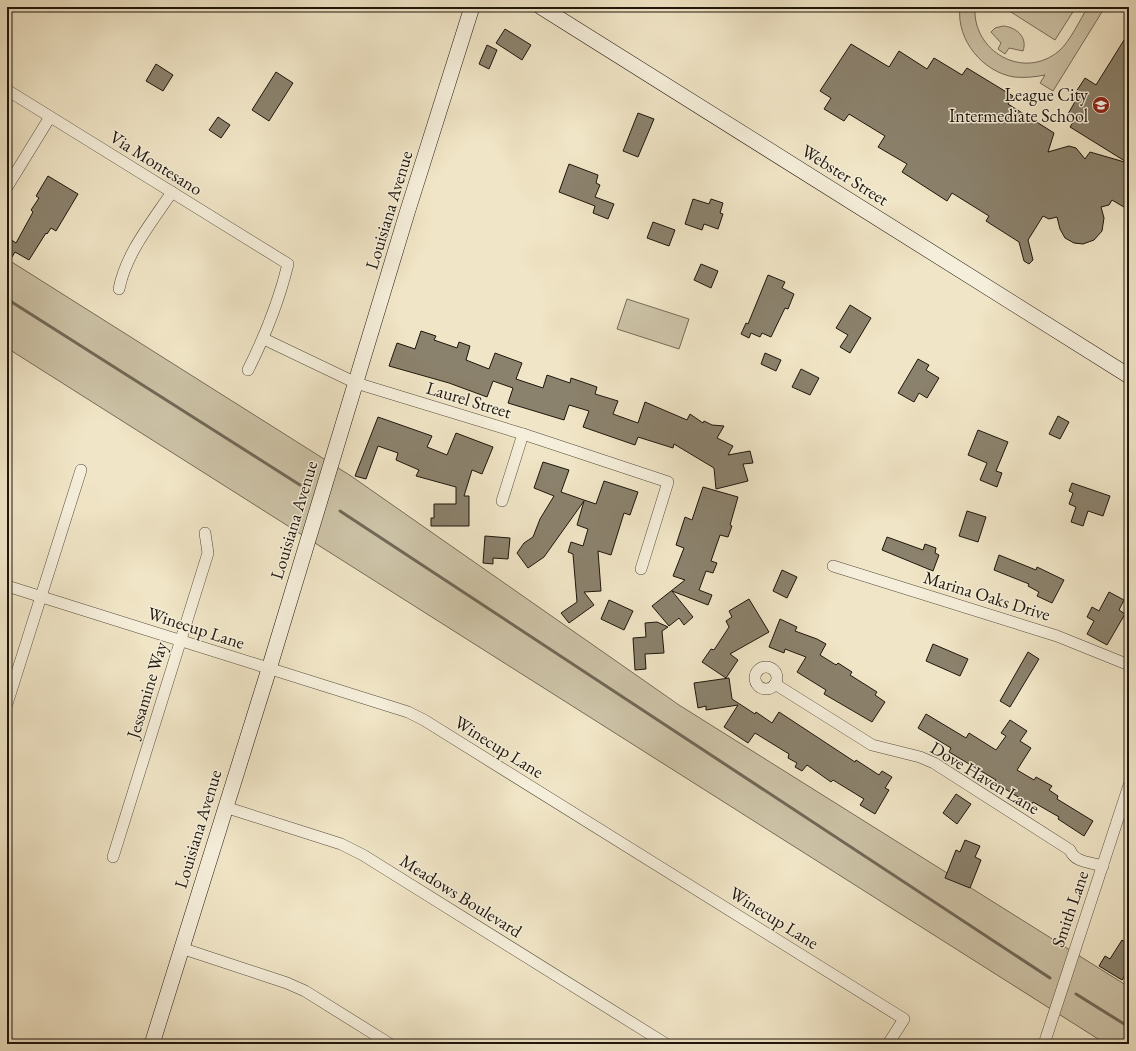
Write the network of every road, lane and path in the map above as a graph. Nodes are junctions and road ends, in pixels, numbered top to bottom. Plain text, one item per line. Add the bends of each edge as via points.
1 (472, 7) edge
2 (541, 7) edge
3 (7, 90) edge
4 (50, 117) junction
5 (7, 187) edge
6 (172, 192) junction
7 (119, 289) dead end
8 (264, 339) junction
9 (248, 370) dead end
10 (1129, 376) edge
11 (356, 383) junction
12 (523, 434) junction
13 (81, 470) dead end
14 (502, 501) dead end
15 (205, 533) dead end
16 (833, 566) dead end
17 (641, 569) dead end
18 (7, 586) edge
19 (41, 596) junction
20 (181, 640) junction
21 (1129, 665) edge
22 (269, 669) junction
23 (775, 684) dead end
24 (7, 704) edge
25 (1129, 785) edge
26 (225, 807) junction
27 (113, 857) dead end
28 (1102, 866) junction
29 (181, 948) junction
30 (152, 1044) edge
31 (390, 1044) edge
32 (666, 1044) edge
33 (888, 1044) edge
34 (1044, 1044) edge

1 - 11 street, Louisiana Avenue
2 - 10 street, Webster Street
3 - 4 street, Via Montesano
4 - 5 street
4 - 6 street, Via Montesano
6 - 7 street via 128,260
6 - 8 street, Via Montesano via 288,264
8 - 9 street
8 - 11 street, Laurel Street
11 - 12 street, Laurel Street
11 - 22 street, Louisiana Avenue
12 - 14 street
12 - 17 street, Laurel Street via 668,482
13 - 19 street
15 - 20 street, Jessamine Way via 208,553
16 - 21 street, Marina Oaks Drive via 1056,636
18 - 19 street, Winecup Lane
19 - 20 street, Winecup Lane
19 - 24 street
20 - 22 street, Winecup Lane
20 - 27 street, Jessamine Way
22 - 26 street, Louisiana Avenue
22 - 33 street, Winecup Lane via 408,712 424,720 904,1019
23 - 28 street, Dove Haven Lane via 872,745 934,763 1070,850 1072,855 1082,862
25 - 28 street, Smith Lane
26 - 29 street, Louisiana Avenue
26 - 32 street, Meadows Boulevard via 341,844 363,855
28 - 34 street, Smith Lane
29 - 30 street, Louisiana Avenue
29 - 31 street via 305,991

